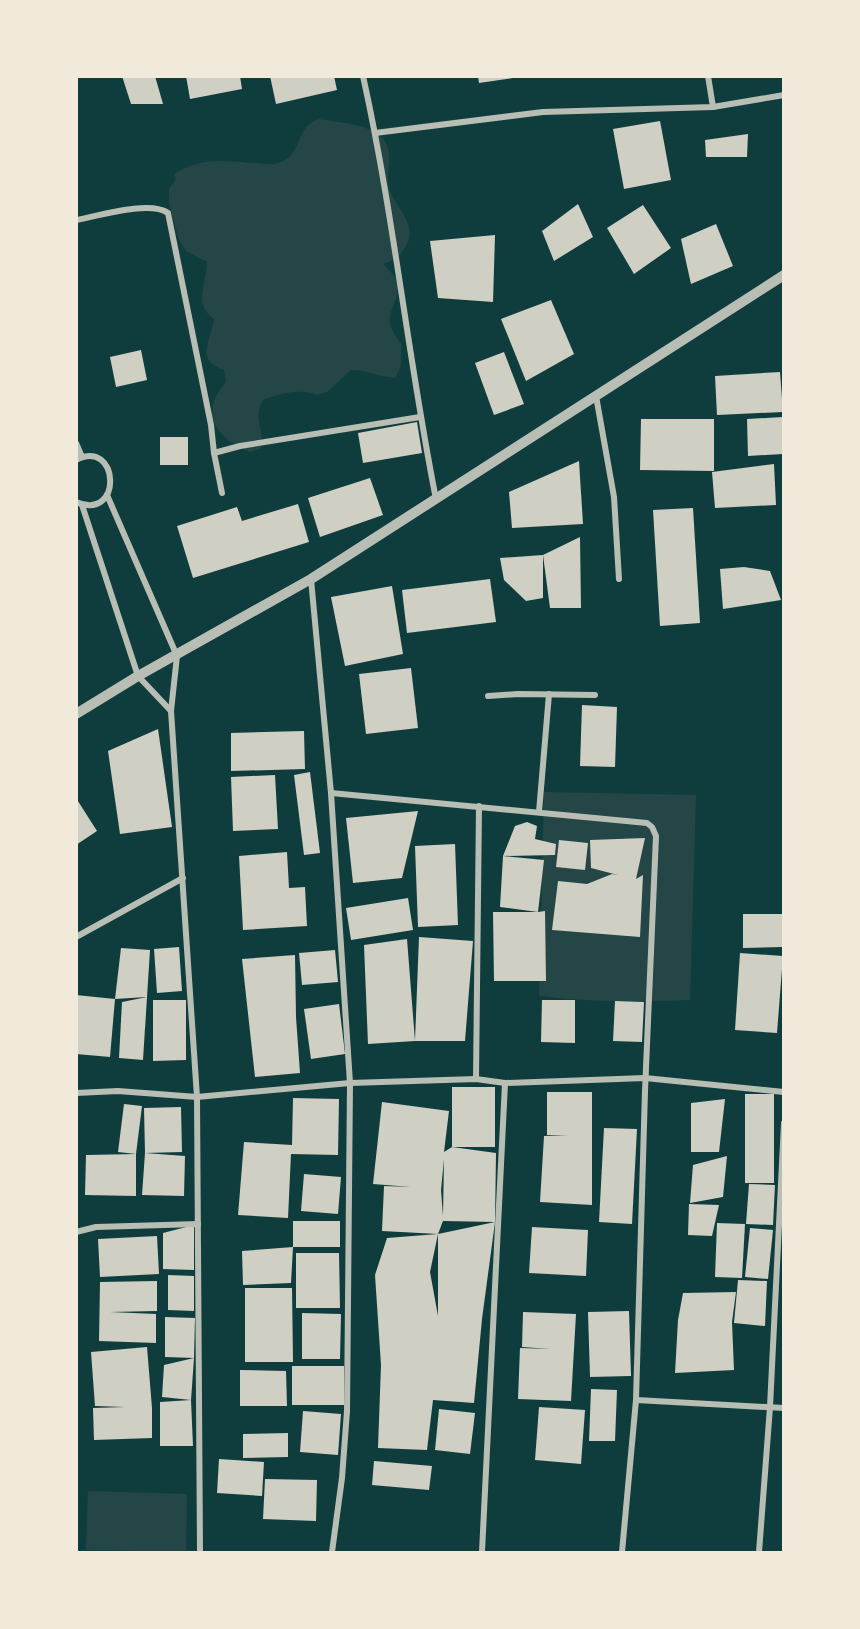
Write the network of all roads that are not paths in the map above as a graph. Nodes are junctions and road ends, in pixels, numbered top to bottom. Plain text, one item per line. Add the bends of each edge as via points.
1 (363, 76) edge
2 (708, 76) edge
3 (783, 95) edge
4 (713, 107) junction
5 (375, 133) junction
6 (76, 220) edge
7 (783, 275) edge
8 (596, 396) junction
9 (420, 417) junction
10 (76, 443) edge
11 (214, 453) junction
12 (79, 458) edge
13 (222, 493) dead end
14 (107, 495) junction
15 (436, 499) junction
16 (79, 504) edge
17 (311, 579) junction
18 (619, 579) dead end
19 (177, 656) junction
20 (138, 676) junction
21 (549, 694) junction
22 (595, 695) dead end
23 (488, 696) dead end
24 (171, 711) junction
25 (76, 714) edge
26 (331, 793) junction
27 (479, 806) junction
28 (539, 812) junction
29 (183, 878) junction
30 (76, 938) edge
31 (645, 1078) junction
32 (476, 1079) junction
33 (350, 1083) junction
34 (505, 1083) junction
35 (783, 1092) edge
36 (76, 1093) edge
37 (197, 1097) junction
38 (783, 1124) edge
39 (198, 1224) junction
40 (76, 1232) edge
41 (636, 1400) junction
42 (770, 1407) junction
43 (783, 1408) edge
44 (200, 1552) edge
45 (332, 1552) edge
46 (482, 1552) edge
47 (622, 1552) edge
48 (759, 1552) edge

1 - 5 street
2 - 4 street
3 - 4 street
4 - 5 street via 543,112
5 - 9 street
6 - 11 street via 141,208 168,213
7 - 8 street
8 - 15 street
8 - 18 street via 614,497
9 - 11 street
9 - 15 street
10 - 12 street
11 - 13 street
12 - 14 street via 96,458 108,467 112,481
14 - 16 street via 92,505
14 - 19 street
15 - 17 street
16 - 20 street
17 - 19 street
17 - 26 street
19 - 20 street
19 - 24 street
20 - 24 street
20 - 25 street
21 - 22 street
21 - 23 street
21 - 28 street
24 - 29 street
26 - 27 street
26 - 33 street
27 - 28 street
27 - 32 street
28 - 31 street via 647,823 657,836
29 - 30 street
29 - 37 street
31 - 34 street
31 - 35 street
31 - 41 street
32 - 33 street
32 - 34 street
33 - 37 street
33 - 45 street via 347,1412
34 - 46 street
36 - 37 street via 118,1091
37 - 39 street
38 - 42 street
39 - 40 street via 96,1227
39 - 44 street
41 - 42 street
41 - 47 street
42 - 43 street
42 - 48 street

